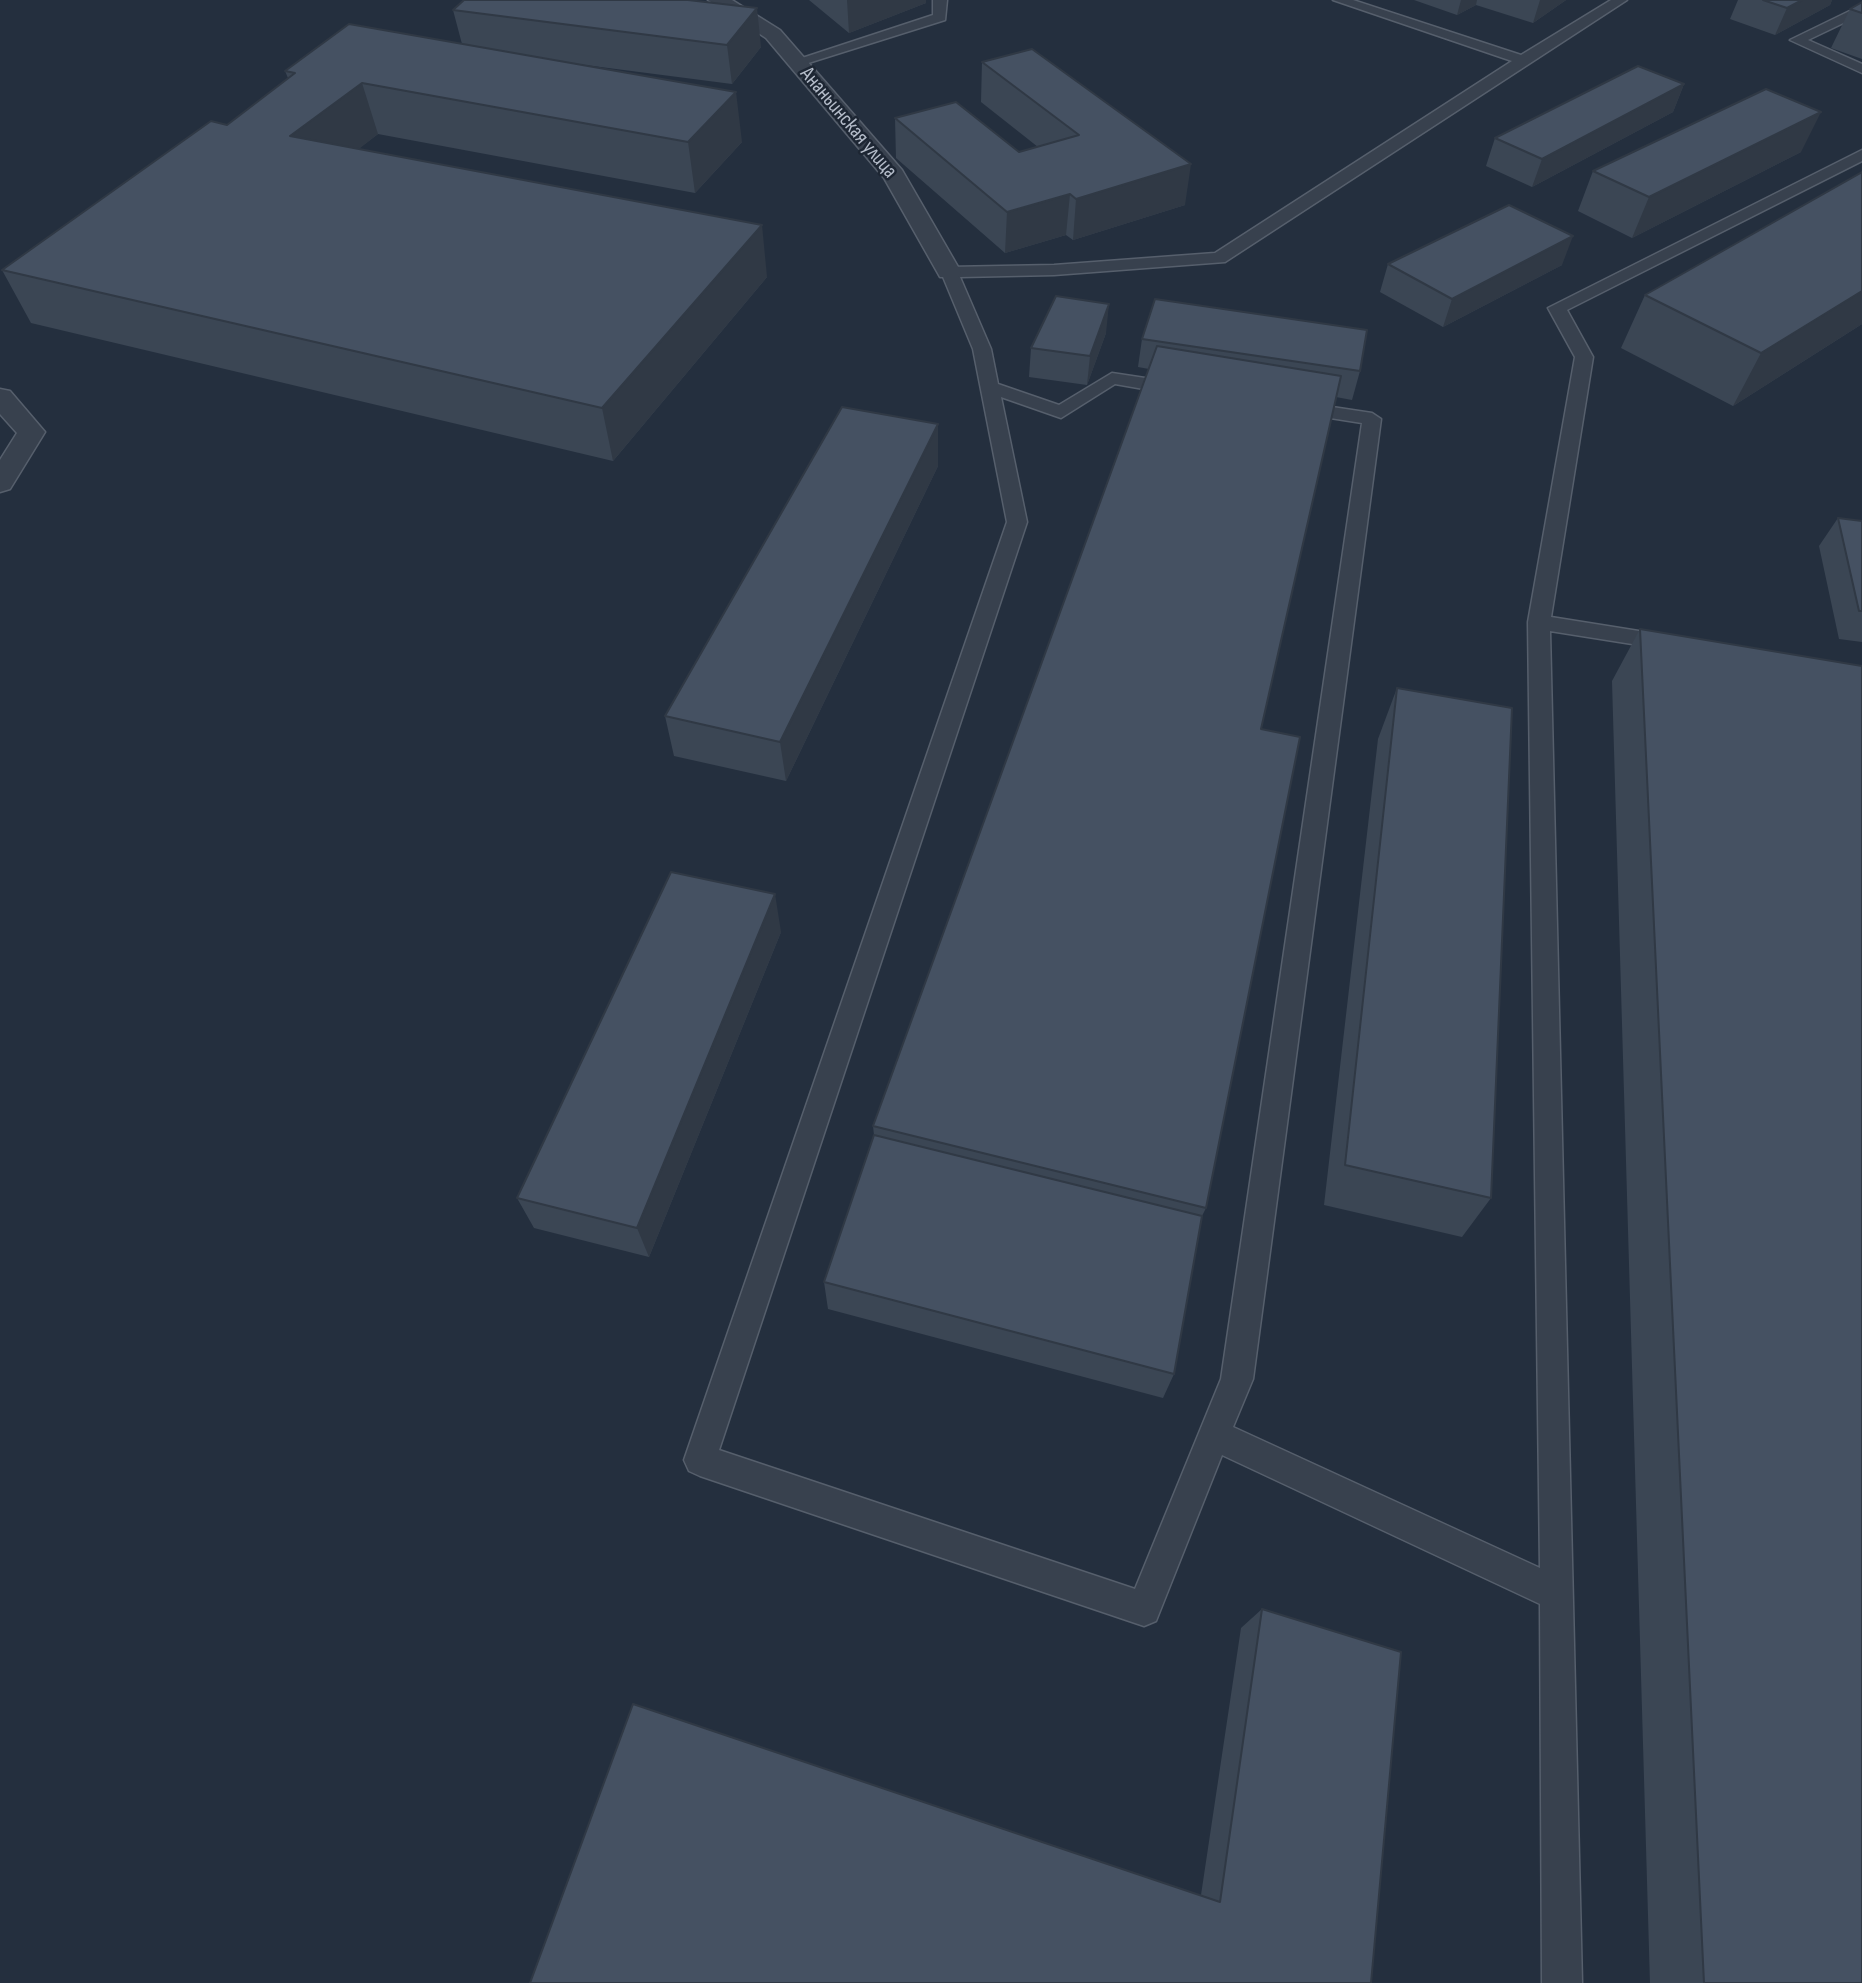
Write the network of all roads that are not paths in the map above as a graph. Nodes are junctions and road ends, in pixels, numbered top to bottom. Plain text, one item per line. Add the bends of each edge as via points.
1 (718, 0) edge
2 (940, 0) edge
3 (1340, 0) edge
4 (1620, 0) edge
5 (1862, 9) edge
6 (1523, 60) junction
7 (797, 61) junction
8 (1862, 69) edge
9 (1862, 155) edge
10 (948, 272) junction
11 (990, 387) junction
12 (1208, 393) edge
13 (0, 397) edge
14 (1276, 404) edge
15 (0, 483) edge
16 (1539, 622) junction
17 (1701, 648) edge
18 (1214, 1435) junction
19 (1557, 1594) junction
20 (1562, 1983) edge

1 - 7 street, Ананьинская улица via 773,34
2 - 7 lane via 940,18
3 - 6 lane
4 - 6 lane
5 - 8 lane via 1797,40
6 - 10 lane via 1219,258
7 - 10 street, Ананьинская улица via 894,175
9 - 16 lane via 1557,308 1584,357
10 - 11 lane via 982,349
11 - 12 lane via 1061,412 1112,379
11 - 18 lane via 1017,522 700,1460 1144,1609
13 - 15 street via 31,432
14 - 18 lane via 1372,419 1237,1379
16 - 17 lane
16 - 19 lane
18 - 19 lane
19 - 20 lane

